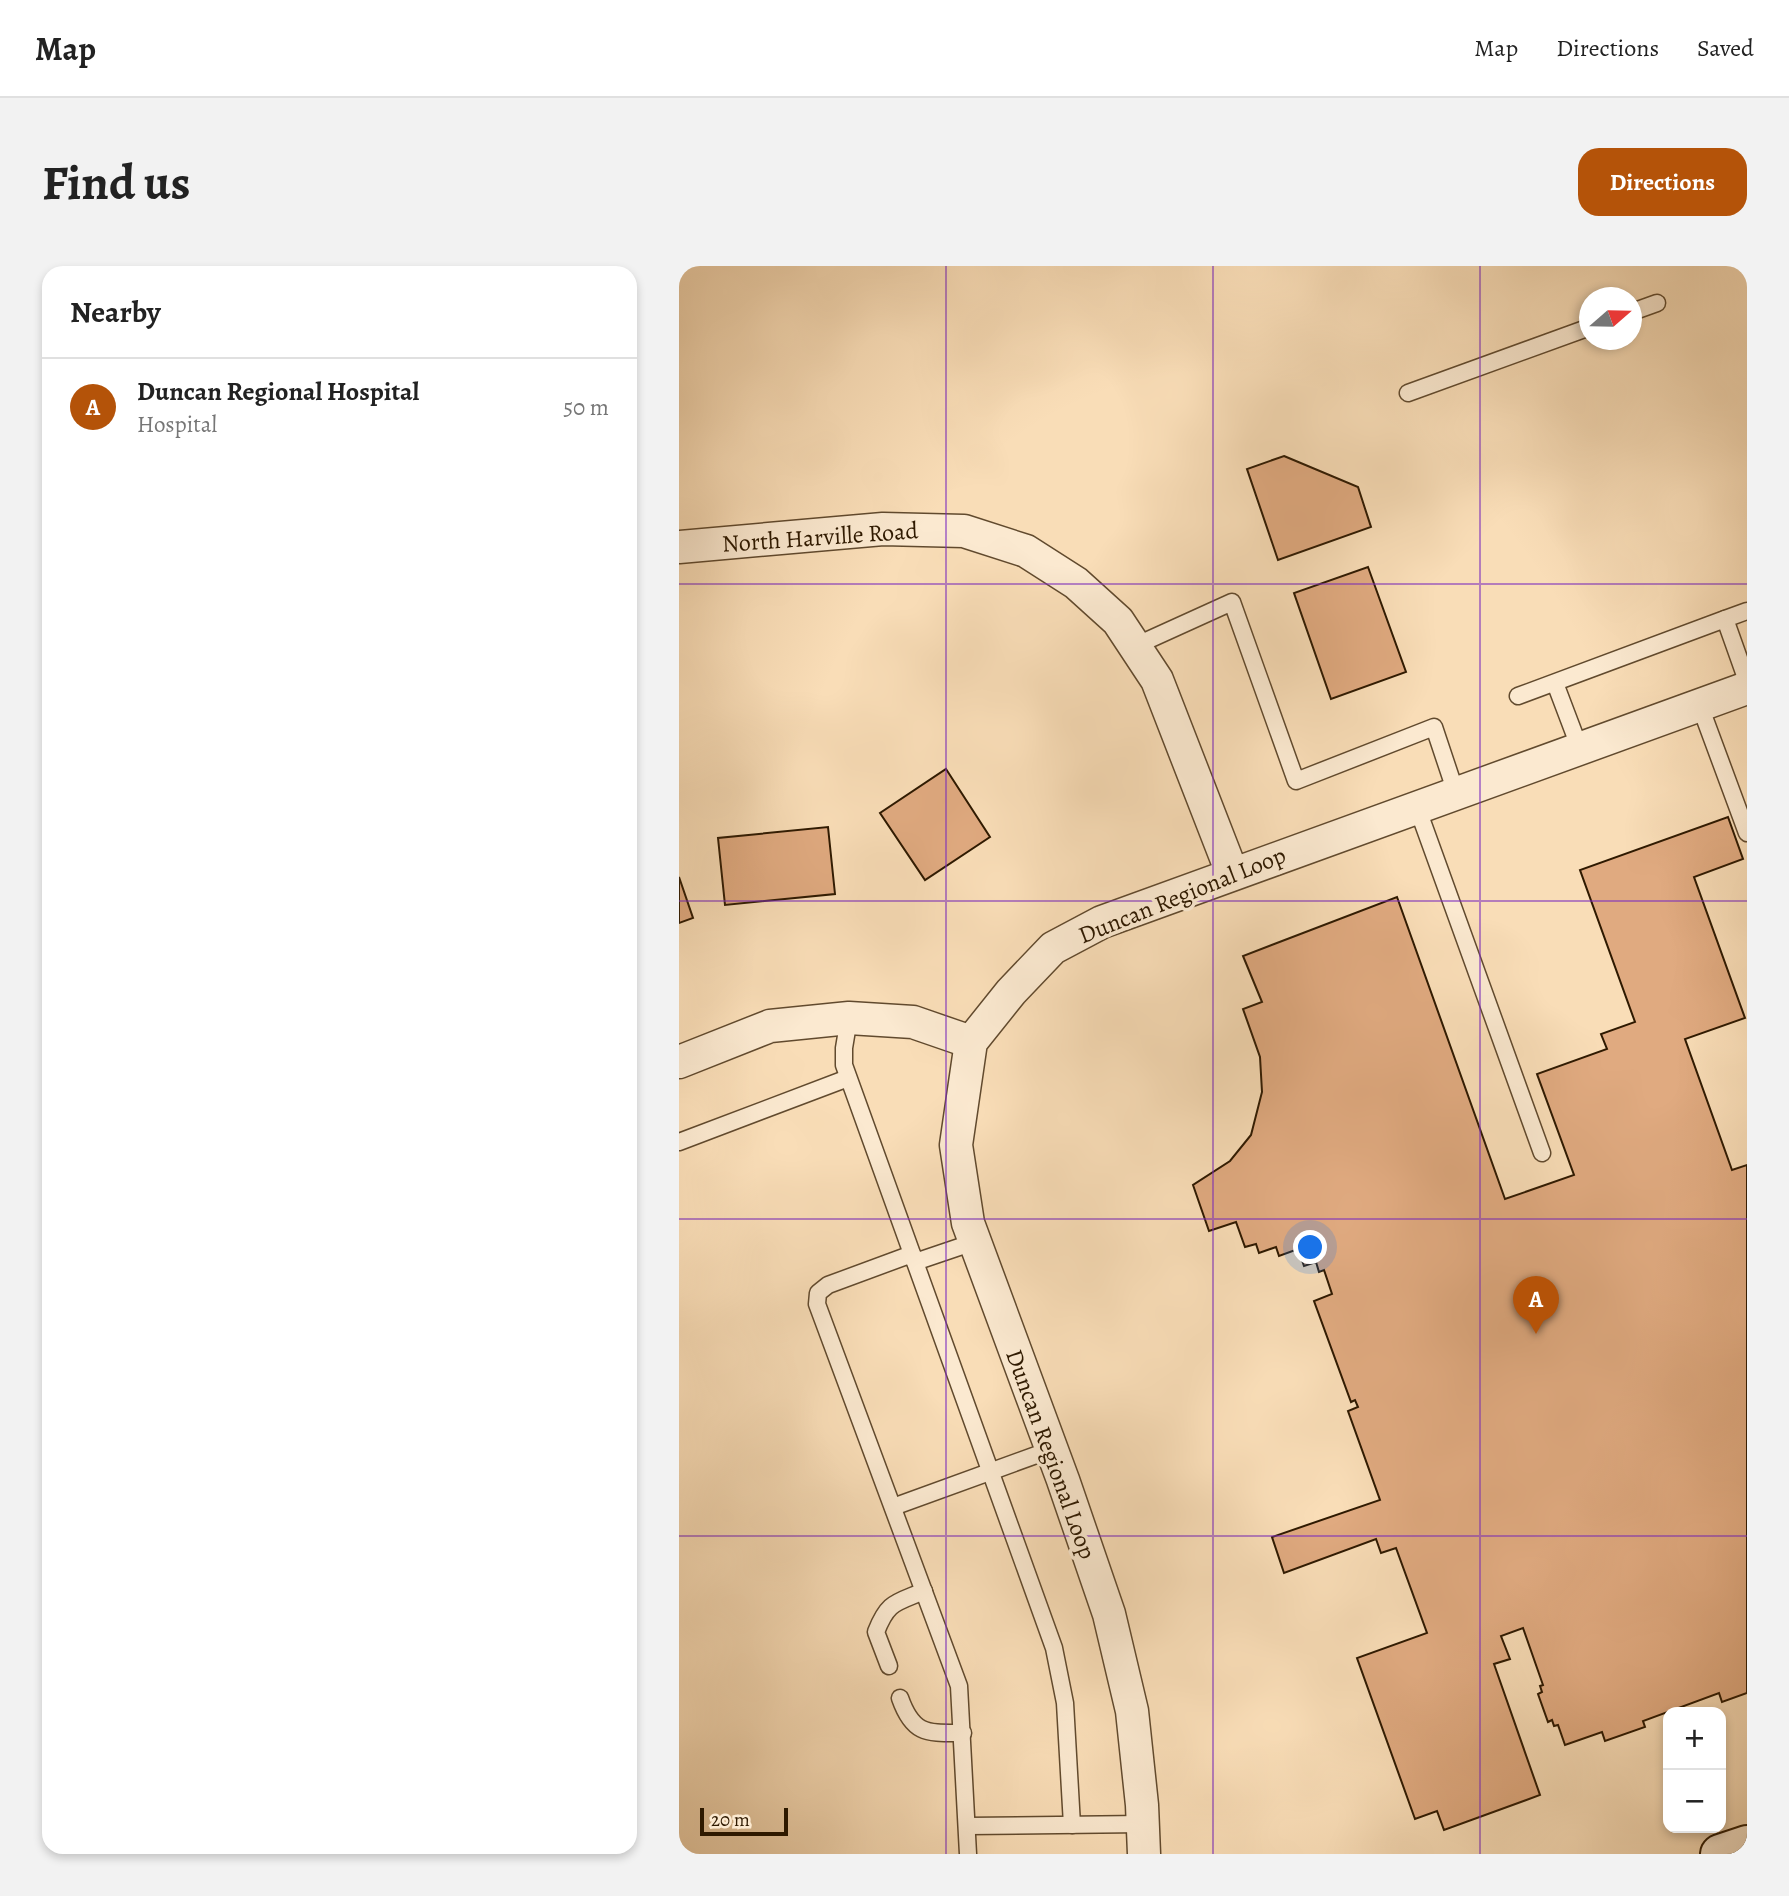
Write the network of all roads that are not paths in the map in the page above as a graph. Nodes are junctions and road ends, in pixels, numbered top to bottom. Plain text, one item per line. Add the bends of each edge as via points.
1 (1657, 303) dead end
2 (1642, 308) edge
3 (1579, 331) edge
4 (1408, 393) dead end
5 (679, 547) edge
6 (1747, 611) edge
7 (1725, 620) junction
8 (1135, 646) junction
9 (1747, 681) edge
10 (1555, 683) junction
11 (1747, 688) edge
12 (1518, 696) dead end
13 (1700, 706) junction
14 (1580, 748) junction
15 (1456, 793) junction
16 (1417, 807) junction
17 (1747, 833) edge
18 (1232, 873) junction
19 (849, 1017) junction
20 (971, 1042) junction
21 (679, 1062) edge
22 (848, 1078) junction
23 (679, 1142) edge
24 (1542, 1153) dead end
25 (974, 1242) junction
26 (913, 1258) junction
27 (1050, 1450) junction
28 (991, 1471) junction
29 (893, 1507) junction
30 (925, 1591) junction
31 (888, 1666) dead end
32 (900, 1698) dead end
33 (963, 1733) junction
34 (1072, 1825) junction
35 (968, 1826) junction
36 (1144, 1839) edge
37 (1747, 1845) edge
38 (968, 1854) edge
39 (1720, 1854) edge

1 - 2 lane
3 - 4 lane
5 - 8 street, North Harville Road via 883,528 964,531 1026,551 1076,583 1118,621
6 - 7 lane
7 - 9 lane
7 - 10 lane
8 - 15 lane via 1232,602 1296,781 1434,727
8 - 18 street, North Harville Road via 1157,680
10 - 12 lane
10 - 14 lane
11 - 13 street, Duncan Regional Loop
13 - 14 street, Duncan Regional Loop
13 - 17 lane
14 - 15 street, Duncan Regional Loop
15 - 16 street, Duncan Regional Loop
16 - 18 street, Duncan Regional Loop
16 - 24 lane
18 - 20 street, Duncan Regional Loop via 1102,922 1053,948
19 - 20 street via 913,1022
19 - 21 street via 770,1026
19 - 22 lane via 844,1048
20 - 25 street, Duncan Regional Loop via 956,1145
22 - 23 lane
22 - 26 lane
25 - 26 lane
25 - 27 street, Duncan Regional Loop
26 - 28 lane
26 - 29 lane via 828,1284 818,1293 817,1304
27 - 28 lane
27 - 36 street, Duncan Regional Loop via 1108,1614 1132,1711
28 - 29 lane
28 - 34 lane via 1062,1679
29 - 30 lane
30 - 31 lane via 889,1606 883,1616 876,1632
30 - 33 lane via 959,1686
32 - 33 lane via 918,1729
33 - 35 lane
34 - 35 lane
34 - 36 lane
35 - 38 lane
37 - 39 street

